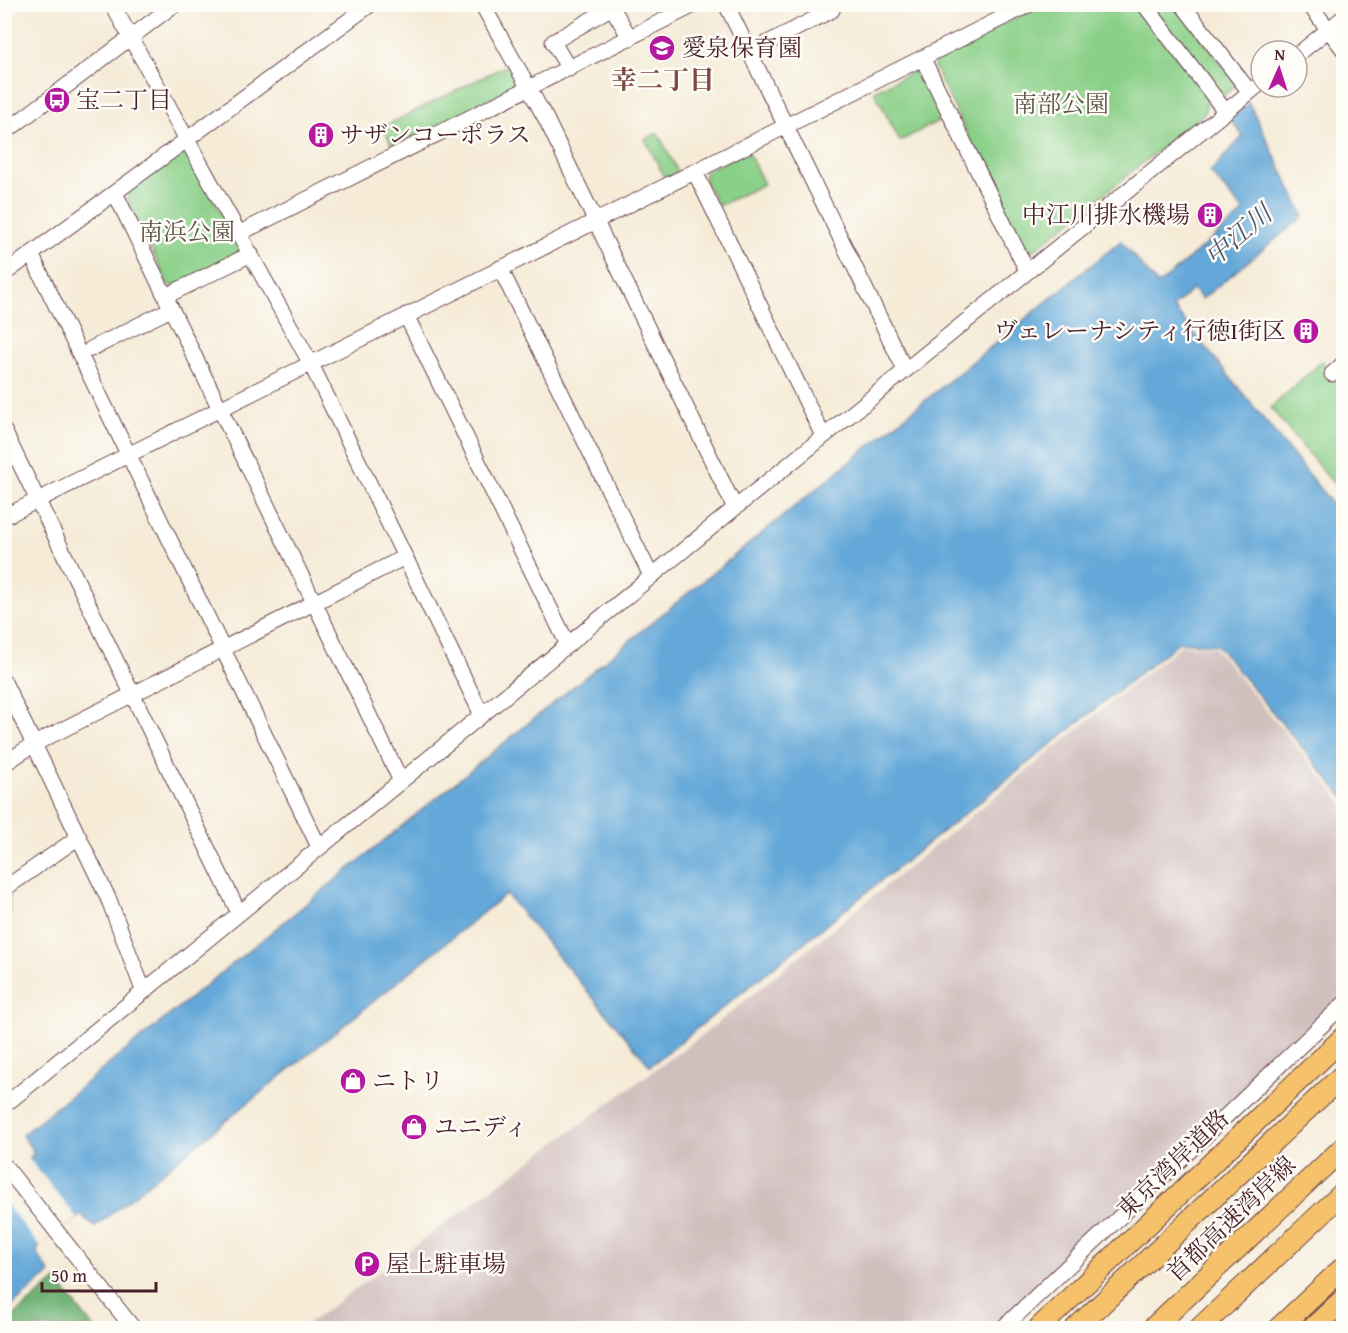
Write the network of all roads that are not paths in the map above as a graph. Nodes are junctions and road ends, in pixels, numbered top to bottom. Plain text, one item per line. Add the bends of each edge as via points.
1 (112, 4) edge
2 (175, 4) edge
3 (371, 4) edge
4 (482, 4) edge
5 (696, 4) edge
6 (726, 4) edge
7 (829, 4) edge
8 (1030, 4) edge
9 (1144, 4) edge
10 (1182, 4) edge
11 (1309, 4) edge
12 (611, 6) edge
13 (1344, 17) edge
14 (1328, 30) junction
15 (132, 37) junction
16 (630, 38) junction
17 (1309, 45) edge
18 (1344, 50) edge
19 (750, 52) junction
20 (923, 59) junction
21 (569, 69) junction
22 (1249, 80) edge
23 (529, 87) junction
24 (1249, 92) edge
25 (1225, 111) junction
26 (786, 127) junction
27 (4, 133) edge
28 (188, 139) junction
29 (695, 172) junction
30 (115, 193) junction
31 (596, 221) junction
32 (240, 233) junction
33 (31, 254) junction
34 (251, 254) junction
35 (500, 268) junction
36 (1027, 271) junction
37 (4, 274) edge
38 (168, 303) junction
39 (406, 315) junction
40 (91, 349) dead end
41 (1344, 363) edge
42 (310, 364) junction
43 (904, 370) junction
44 (1332, 374) dead end
45 (220, 409) junction
46 (4, 431) edge
47 (823, 436) junction
48 (129, 455) junction
49 (38, 501) junction
50 (735, 508) junction
51 (4, 518) edge
52 (405, 557) junction
53 (651, 576) junction
54 (314, 603) junction
55 (568, 645) junction
56 (223, 649) junction
57 (4, 682) edge
58 (132, 694) junction
59 (482, 715) junction
60 (34, 744) junction
61 (4, 764) edge
62 (400, 781) junction
63 (79, 837) junction
64 (319, 847) junction
65 (4, 889) edge
66 (239, 913) junction
67 (143, 990) junction
68 (1344, 1004) edge
69 (1344, 1037) edge
70 (1344, 1074) edge
71 (10, 1100) dead end
72 (1344, 1148) edge
73 (8, 1169) edge
74 (1344, 1192) edge
75 (1153, 1255) junction
76 (1344, 1267) edge
77 (1344, 1299) edge
78 (1313, 1328) edge
79 (133, 1329) edge
80 (1003, 1329) edge
81 (1039, 1329) edge
82 (1076, 1329) edge
83 (1087, 1329) edge
84 (1153, 1329) edge
85 (1200, 1329) edge
86 (1279, 1329) edge

1 - 15 street
2 - 15 street
3 - 28 street
4 - 23 street
5 - 16 street
6 - 19 street
7 - 19 street via 832,10
8 - 20 street
9 - 25 street
10 - 22 street
11 - 14 street
12 - 16 street
12 - 21 street via 553,42
13 - 14 street
14 - 17 street
14 - 18 street
15 - 27 street
15 - 28 street
16 - 21 street
19 - 26 street
20 - 26 street
20 - 36 street
21 - 23 street
23 - 31 street
23 - 32 street
24 - 25 street
25 - 36 street
26 - 29 street
26 - 43 street
28 - 30 street
28 - 32 street
29 - 31 street
29 - 47 street
30 - 33 street
30 - 38 street
31 - 35 street
31 - 50 street
32 - 34 street
33 - 37 street
33 - 48 street
34 - 38 street
34 - 42 street
35 - 39 street
35 - 53 street
36 - 43 street
38 - 40 street
38 - 45 street
39 - 42 street
39 - 55 street
41 - 44 street
42 - 45 street
42 - 52 street
43 - 47 street
45 - 48 street
45 - 54 street
46 - 49 street
47 - 50 street
48 - 49 street
48 - 56 street
49 - 51 street
49 - 58 street
50 - 53 street
52 - 54 street
52 - 59 street
53 - 55 street
54 - 56 street
54 - 62 street
55 - 59 street
56 - 58 street
56 - 64 street
57 - 60 street
58 - 60 street
58 - 66 street
59 - 62 street
60 - 61 street
60 - 63 street
62 - 64 street
63 - 65 street
63 - 67 street via 109,900
64 - 66 street
66 - 67 street
67 - 71 street
68 - 80 street
69 - 81 highway, 東京湾岸道路
70 - 75 highway
72 - 84 highway, 首都高速湾岸線
73 - 79 street
74 - 85 highway
75 - 82 highway
75 - 83 highway
76 - 86 highway
77 - 78 highway

